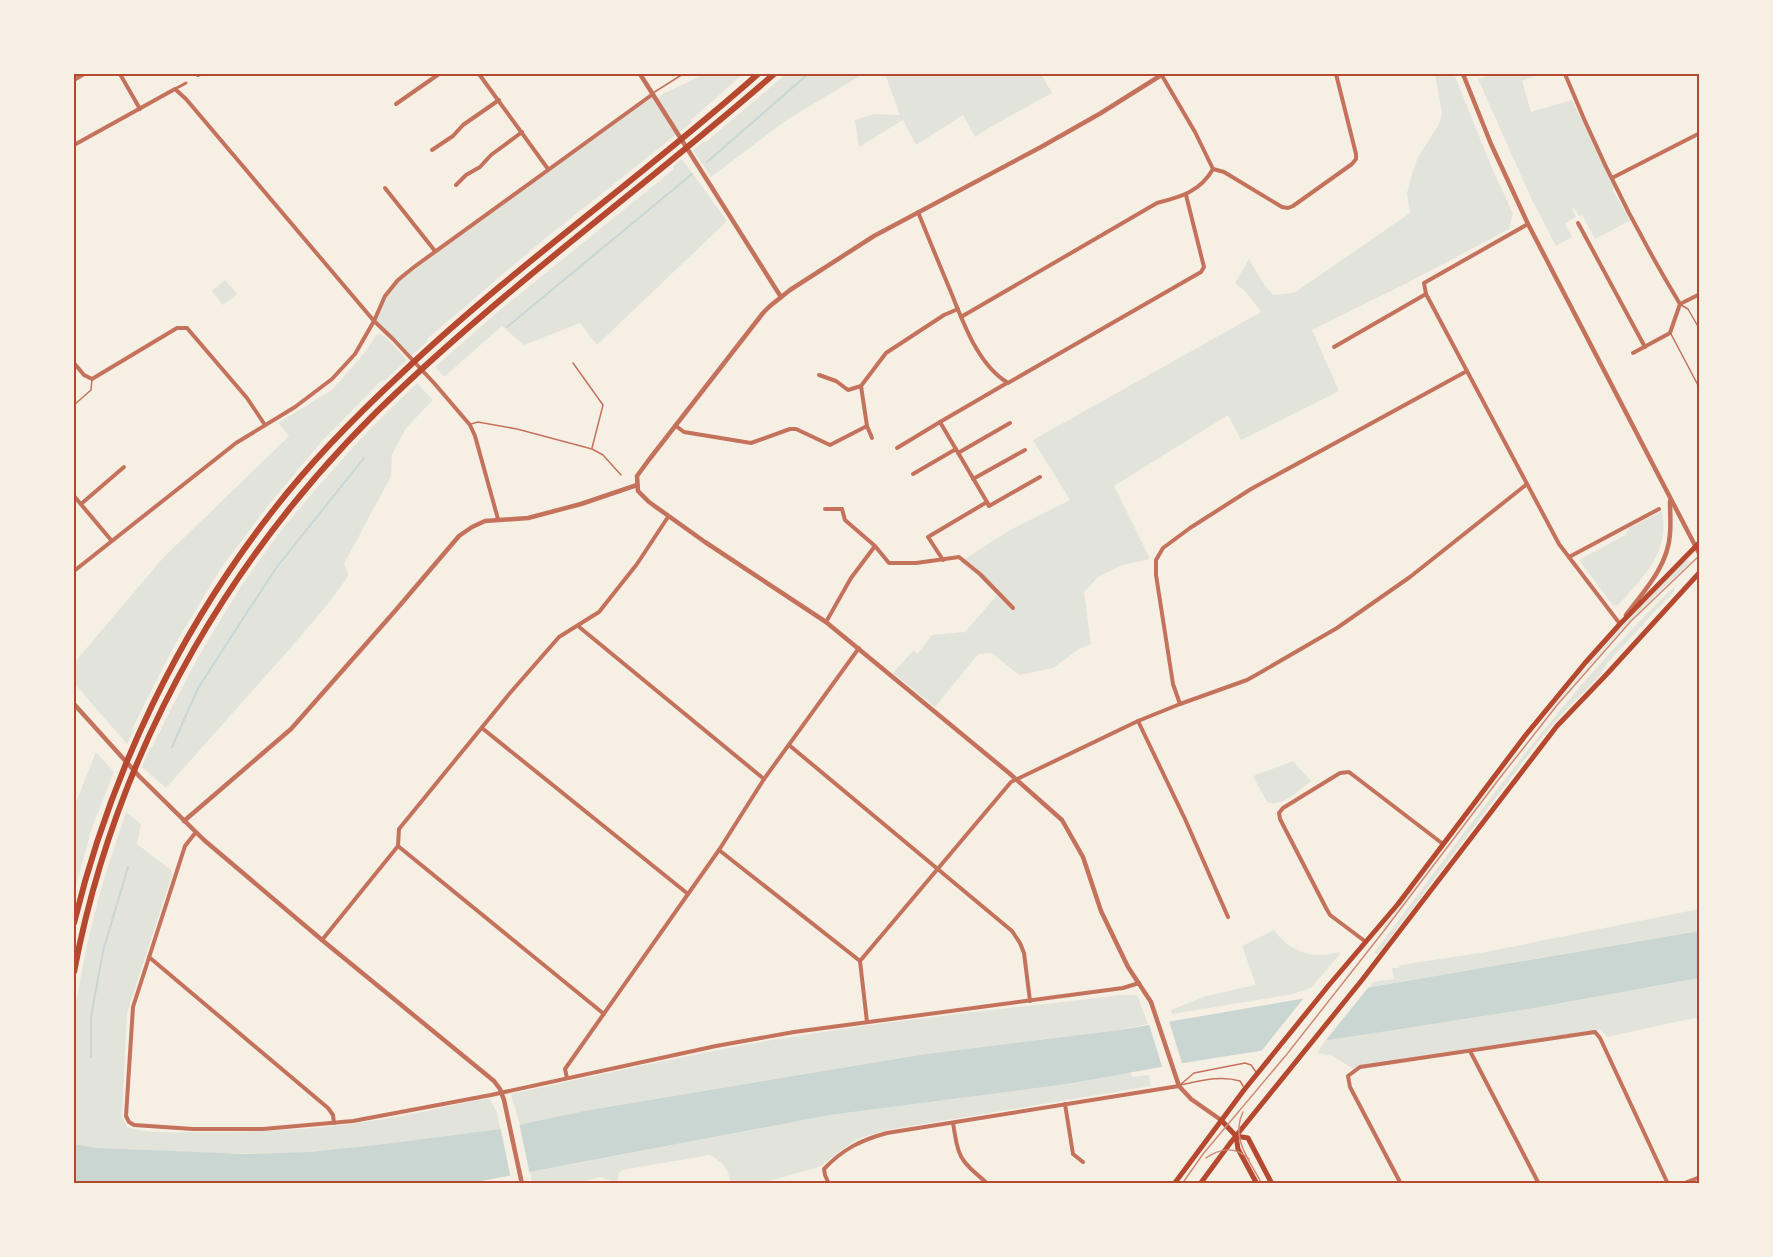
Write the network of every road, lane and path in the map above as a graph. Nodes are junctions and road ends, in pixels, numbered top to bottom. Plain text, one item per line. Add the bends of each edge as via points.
1 (84, 74) edge
2 (120, 74) edge
3 (439, 74) edge
4 (479, 74) edge
5 (640, 74) edge
6 (682, 74) edge
7 (758, 74) edge
8 (774, 74) edge
9 (1161, 74) edge
10 (1336, 74) edge
11 (1463, 74) edge
12 (1565, 74) edge
13 (76, 77) edge
14 (186, 83) dead end
15 (175, 90) junction
16 (652, 94) junction
17 (499, 100) junction
18 (396, 104) dead end
19 (140, 109) junction
20 (522, 132) junction
21 (1700, 132) edge
22 (74, 145) edge
23 (432, 150) dead end
24 (548, 169) junction
25 (1213, 169) junction
26 (1612, 178) junction
27 (456, 185) dead end
28 (385, 188) dead end
29 (1186, 195) junction
30 (918, 213) junction
31 (1578, 223) dead end
32 (1528, 224) junction
33 (435, 251) junction
34 (1426, 294) junction
35 (1700, 294) edge
36 (781, 297) junction
37 (1680, 304) junction
38 (958, 309) junction
39 (961, 317) junction
40 (374, 321) junction
41 (1700, 330) edge
42 (1670, 333) junction
43 (1645, 346) junction
44 (1334, 347) dead end
45 (1633, 353) dead end
46 (74, 363) edge
47 (573, 363) dead end
48 (1467, 371) junction
49 (819, 375) dead end
50 (92, 379) junction
51 (1008, 383) junction
52 (861, 386) junction
53 (1700, 389) edge
54 (74, 405) edge
55 (940, 422) junction
56 (1010, 423) dead end
57 (264, 425) junction
58 (470, 425) junction
59 (676, 426) junction
60 (867, 426) junction
61 (872, 438) dead end
62 (897, 448) dead end
63 (592, 449) junction
64 (1025, 450) dead end
65 (957, 451) junction
66 (124, 467) dead end
67 (913, 474) dead end
68 (621, 475) dead end
69 (1040, 477) dead end
70 (974, 479) junction
71 (1527, 484) junction
72 (637, 485) junction
73 (74, 496) edge
74 (1670, 499) junction
75 (987, 502) junction
76 (81, 504) junction
77 (825, 509) dead end
78 (1659, 509) dead end
79 (668, 517) junction
80 (498, 519) junction
81 (111, 540) junction
82 (1697, 544) edge
83 (875, 546) junction
84 (1700, 555) edge
85 (1569, 557) junction
86 (943, 560) junction
87 (74, 571) edge
88 (1700, 572) edge
89 (1013, 608) dead end
90 (826, 622) junction
91 (1620, 624) junction
92 (578, 626) junction
93 (859, 648) junction
94 (74, 704) edge
95 (1180, 704) junction
96 (1138, 721) junction
97 (483, 728) junction
98 (789, 745) junction
99 (764, 778) junction
100 (1016, 780) junction
101 (184, 821) junction
102 (196, 832) junction
103 (1443, 844) junction
104 (398, 846) junction
105 (719, 850) junction
106 (939, 870) junction
107 (688, 894) junction
108 (1228, 917) dead end
109 (74, 923) edge
110 (322, 940) junction
111 (1366, 942) junction
112 (149, 957) junction
113 (860, 962) junction
114 (74, 972) edge
115 (1139, 983) junction
116 (1030, 1000) junction
117 (604, 1014) junction
118 (867, 1022) junction
119 (1470, 1051) junction
120 (1257, 1075) junction
121 (567, 1078) junction
122 (1179, 1086) junction
123 (1244, 1090) junction
124 (501, 1092) junction
125 (1065, 1104) junction
126 (1221, 1120) junction
127 (334, 1123) junction
128 (953, 1123) junction
129 (1236, 1136) junction
130 (1083, 1162) dead end
131 (1700, 1177) edge
132 (522, 1184) edge
133 (829, 1184) edge
134 (988, 1184) edge
135 (1174, 1184) edge
136 (1200, 1184) edge
137 (1257, 1184) edge
138 (1272, 1184) edge
139 (1401, 1184) edge
140 (1539, 1184) edge
141 (1668, 1184) edge
142 (1682, 1184) edge

1 - 13 street
2 - 19 street
3 - 18 street
4 - 17 street
5 - 16 street
6 - 16 lane
7 - 109 highway via 424,352 328,447 275,508 228,573 156,697 113,793
8 - 114 highway via 431,361 372,417 282,518 190,655 144,747 94,883
9 - 25 street
9 - 30 street via 1101,113
10 - 25 street via 1356,154 1352,164 1288,208
11 - 32 street
12 - 26 street
14 - 15 street
15 - 19 street
15 - 40 street
16 - 24 street
16 - 36 street
17 - 20 street
17 - 23 street
19 - 22 street
20 - 24 street
20 - 27 street
21 - 26 street
24 - 33 street
25 - 29 street
26 - 37 street
28 - 33 street
29 - 39 street via 1157,203
29 - 51 street via 1204,267 1201,272
30 - 36 street via 844,254
30 - 38 street
31 - 43 street
32 - 34 street via 1424,283
32 - 74 street
33 - 40 street via 398,280 385,296
34 - 44 street
34 - 48 street
35 - 37 street
36 - 59 street via 763,313
37 - 41 lane via 1688,309
37 - 42 street
38 - 39 street
38 - 52 street via 886,353
39 - 51 street via 977,351
40 - 57 street via 355,354 332,379
40 - 58 street
42 - 43 street
42 - 53 lane
43 - 45 street
46 - 50 street
47 - 63 lane via 603,405
48 - 71 street
48 - 95 street via 1251,489 1163,548 1156,560 1156,575 1173,684
49 - 52 street via 848,390
50 - 54 lane via 91,390
50 - 57 street via 177,328 187,327 247,398
51 - 55 street
52 - 60 street
55 - 62 street
55 - 65 street
56 - 65 street
57 - 81 street
58 - 63 lane via 478,422 518,429
58 - 80 street
59 - 60 street via 684,432 751,443 796,429 830,445
59 - 72 street via 637,476
60 - 61 street
63 - 68 lane
64 - 70 street
65 - 67 street
65 - 70 street
66 - 76 street
69 - 75 street via 989,506
70 - 75 street
71 - 85 street
71 - 95 street via 1410,577 1336,628 1247,680
72 - 79 street via 642,497
72 - 80 street via 528,518
73 - 76 street
74 - 82 street
74 - 91 street via 1670,536 1663,561
75 - 86 street via 928,537
76 - 81 street
77 - 83 street via 842,509 845,520
78 - 85 street
79 - 90 street
79 - 92 street via 598,612
80 - 101 street via 485,521 459,536 291,729
81 - 87 street
82 - 84 street
82 - 91 main road
83 - 86 street via 889,563
83 - 90 street
85 - 91 street
86 - 89 street via 959,557
88 - 129 main road via 1557,726 1362,980
90 - 93 street
91 - 103 main road via 1525,736
92 - 97 street via 559,636
92 - 99 street
93 - 98 street
93 - 100 street
94 - 101 street
95 - 96 street
96 - 100 street
96 - 108 street
97 - 104 street via 399,829
97 - 107 street
98 - 99 street
98 - 106 street
99 - 105 street
100 - 106 street
100 - 115 street via 1062,820 1083,857 1101,911
101 - 102 street
102 - 110 street
102 - 112 street via 185,846
103 - 111 main road
103 - 111 street via 1345,771 1279,813 1330,915
104 - 110 street
104 - 117 street
105 - 107 street
105 - 113 street
106 - 113 street
106 - 116 street via 1012,931 1024,953
107 - 117 street
110 - 124 street via 494,1081
111 - 120 main road
112 - 127 street via 328,1108
112 - 127 street via 133,1007 126,1116 129,1122 216,1129
113 - 118 street
115 - 116 street
115 - 122 street via 1157,1016
116 - 118 street
117 - 121 street via 565,1069
118 - 121 street via 716,1046
119 - 139 street via 1360,1067 1348,1076 1350,1087
119 - 140 street
119 - 141 street via 1595,1032
120 - 122 lane via 1245,1063 1194,1073
120 - 123 main road
121 - 124 street
122 - 123 lane via 1230,1078 1243,1083
122 - 125 street
122 - 126 street
123 - 126 main road
124 - 127 street
124 - 132 street
125 - 128 street
125 - 130 street via 1073,1154
126 - 129 main road
126 - 135 main road
128 - 133 street via 887,1133 859,1142 824,1169
128 - 134 street via 960,1158
129 - 136 main road
129 - 137 main road via 1238,1149
129 - 138 main road via 1248,1138
131 - 142 street

